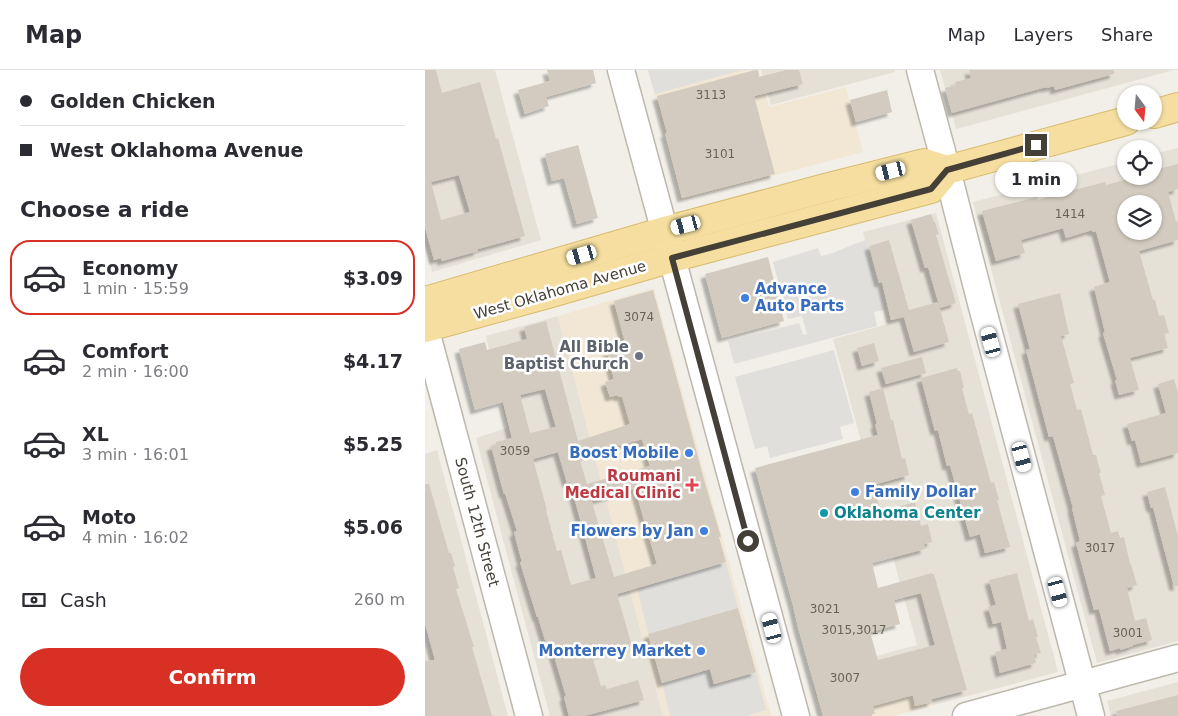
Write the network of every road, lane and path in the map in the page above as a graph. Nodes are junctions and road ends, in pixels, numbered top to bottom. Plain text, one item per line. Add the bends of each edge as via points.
1 (621, 70) edge
2 (920, 70) edge
3 (1178, 107) edge
4 (1163, 111) edge
5 (1117, 123) edge
6 (947, 170) junction
7 (665, 231) junction
8 (672, 258) junction
9 (425, 301) edge
10 (425, 328) edge
11 (1178, 658) edge
12 (1083, 685) junction
13 (529, 716) edge
14 (796, 716) edge
15 (966, 716) edge
16 (1091, 716) edge

1 - 7 street
2 - 6 street
3 - 4 main road
5 - 6 main road
6 - 7 main road, West Oklahoma Avenue via 923,163
6 - 8 main road, West Oklahoma Avenue via 931,189
6 - 12 street
7 - 8 street
7 - 9 main road, West Oklahoma Avenue
8 - 10 main road, West Oklahoma Avenue
8 - 14 street
10 - 13 street, South 12th Street
11 - 12 street
12 - 15 street
12 - 16 street

